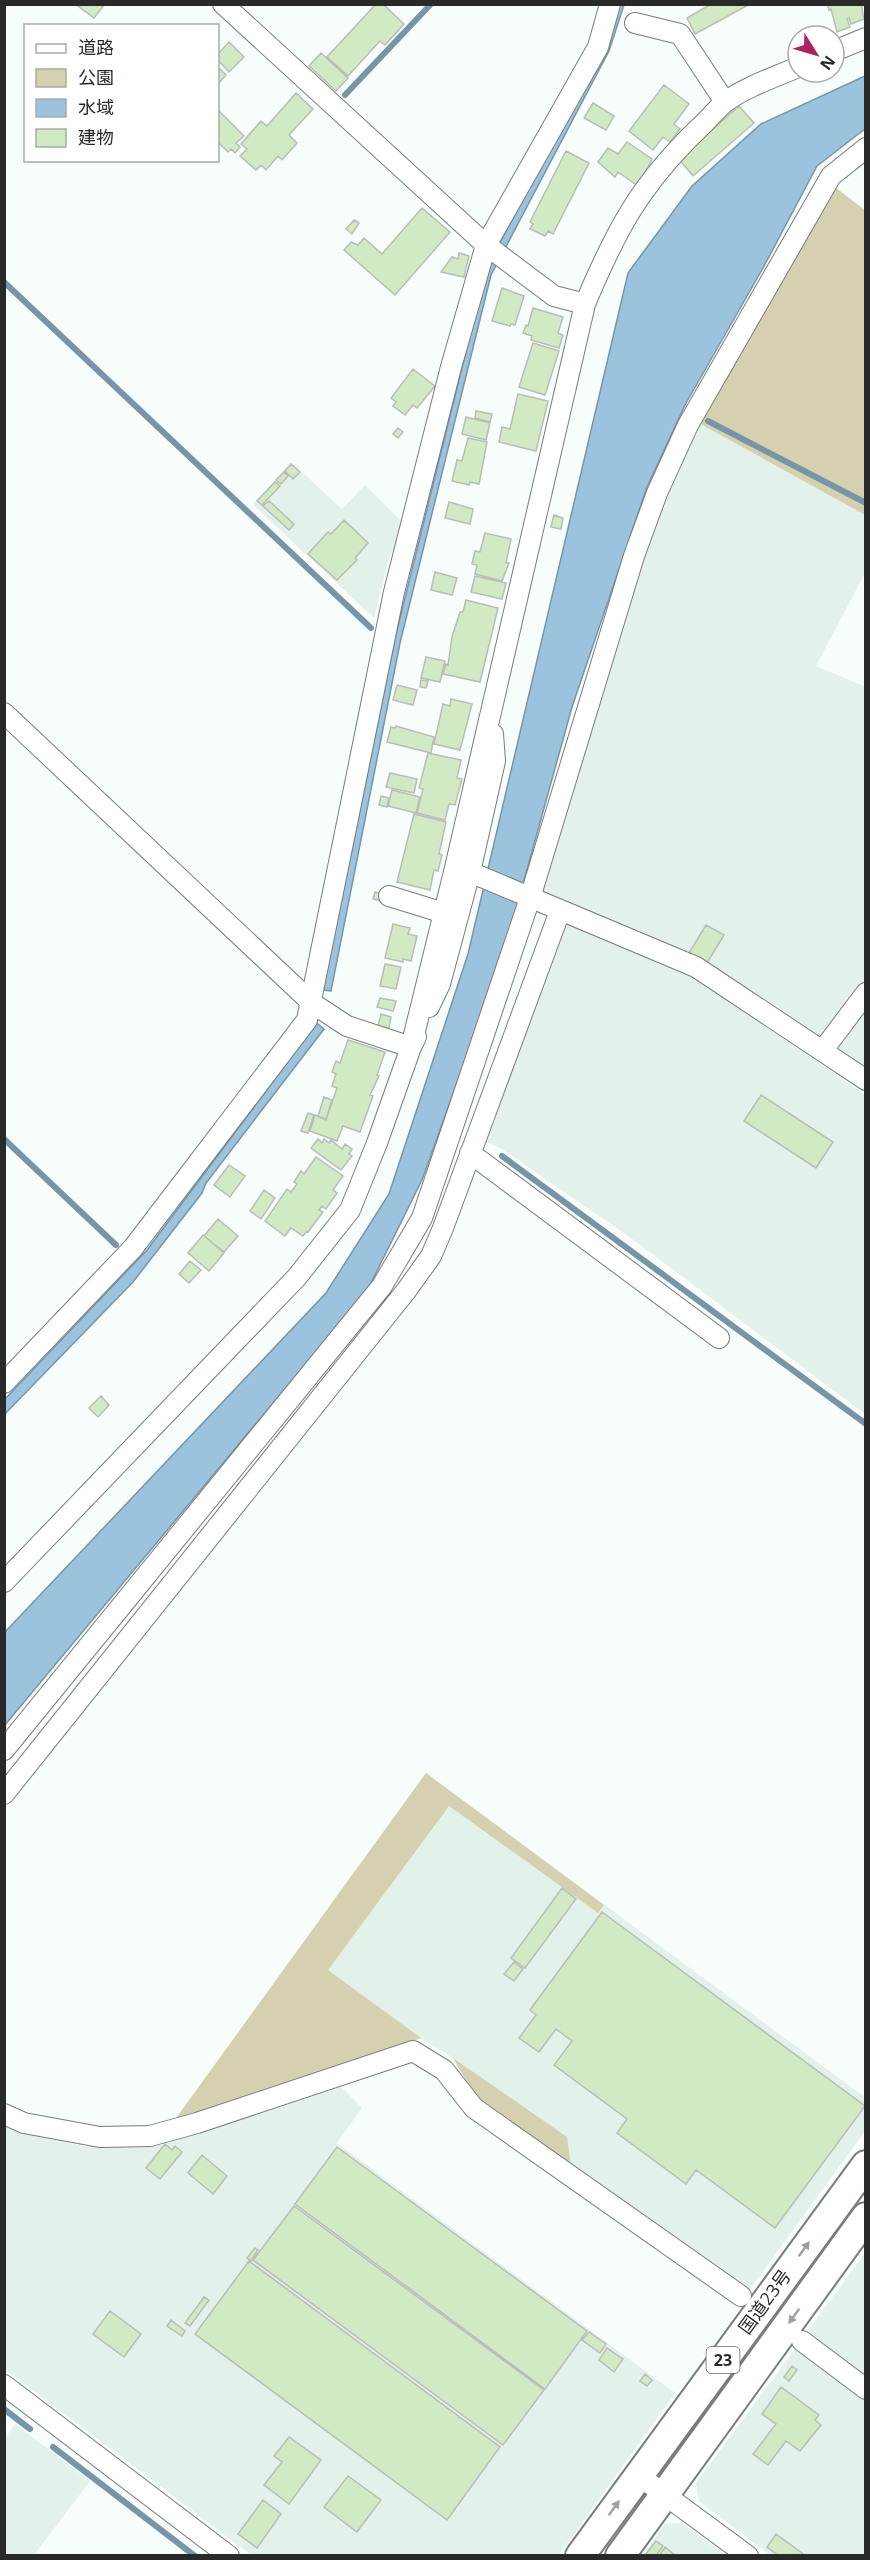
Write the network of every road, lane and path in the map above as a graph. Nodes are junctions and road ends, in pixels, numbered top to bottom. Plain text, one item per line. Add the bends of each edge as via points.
1 (223, 4) edge
2 (610, 4) edge
3 (635, 23) dead end
4 (866, 38) edge
5 (846, 46) edge
6 (786, 73) edge
7 (725, 102) junction
8 (866, 148) edge
9 (494, 252) junction
10 (585, 304) junction
11 (492, 710) junction
12 (4, 713) edge
13 (474, 874) junction
14 (389, 896) dead end
15 (530, 898) junction
16 (560, 911) junction
17 (444, 913) junction
18 (866, 993) edge
19 (312, 1003) junction
20 (411, 1047) junction
21 (823, 1050) junction
22 (866, 1080) edge
23 (470, 1153) junction
24 (719, 1338) dead end
25 (4, 1383) edge
26 (4, 1582) edge
27 (4, 1750) edge
28 (4, 1794) edge
29 (4, 2114) edge
30 (866, 2165) edge
31 (866, 2217) edge
32 (741, 2296) dead end
33 (802, 2342) dead end
34 (4, 2385) edge
35 (866, 2389) edge
36 (638, 2475) junction
37 (665, 2495) junction
38 (229, 2556) edge
39 (580, 2556) edge
40 (620, 2556) edge
41 (748, 2556) edge

1 - 9 street
2 - 9 street via 598,47
3 - 7 street via 680,34
4 - 5 street
6 - 7 street
7 - 10 street via 649,181 608,249
8 - 15 street via 831,176 688,425 662,483 634,556
9 - 10 street via 554,296
9 - 19 street via 451,367 394,592
10 - 11 street
11 - 13 street via 495,761
11 - 17 street
12 - 19 street
13 - 15 street
13 - 20 street via 440,984
14 - 17 street
15 - 16 street
15 - 27 street via 422,1218 382,1286
16 - 21 street via 696,967
16 - 23 street
17 - 20 street
18 - 21 street
19 - 20 street via 347,1026
19 - 25 street via 308,1020 133,1248
20 - 26 street via 350,1210 326,1243
21 - 22 street
23 - 24 street
23 - 28 street via 431,1256 406,1292
29 - 32 street via 24,2123 100,2138 150,2136 413,2051 444,2070 474,2108
36 -> 30 highway, 国道23号 / 23
31 -> 37 highway, 国道23号 / 23
33 - 35 street
34 - 38 street
36 - 37 street
39 -> 36 highway, 国道23号 / 23
37 - 40 highway, 国道23号 / 23
37 - 41 street

